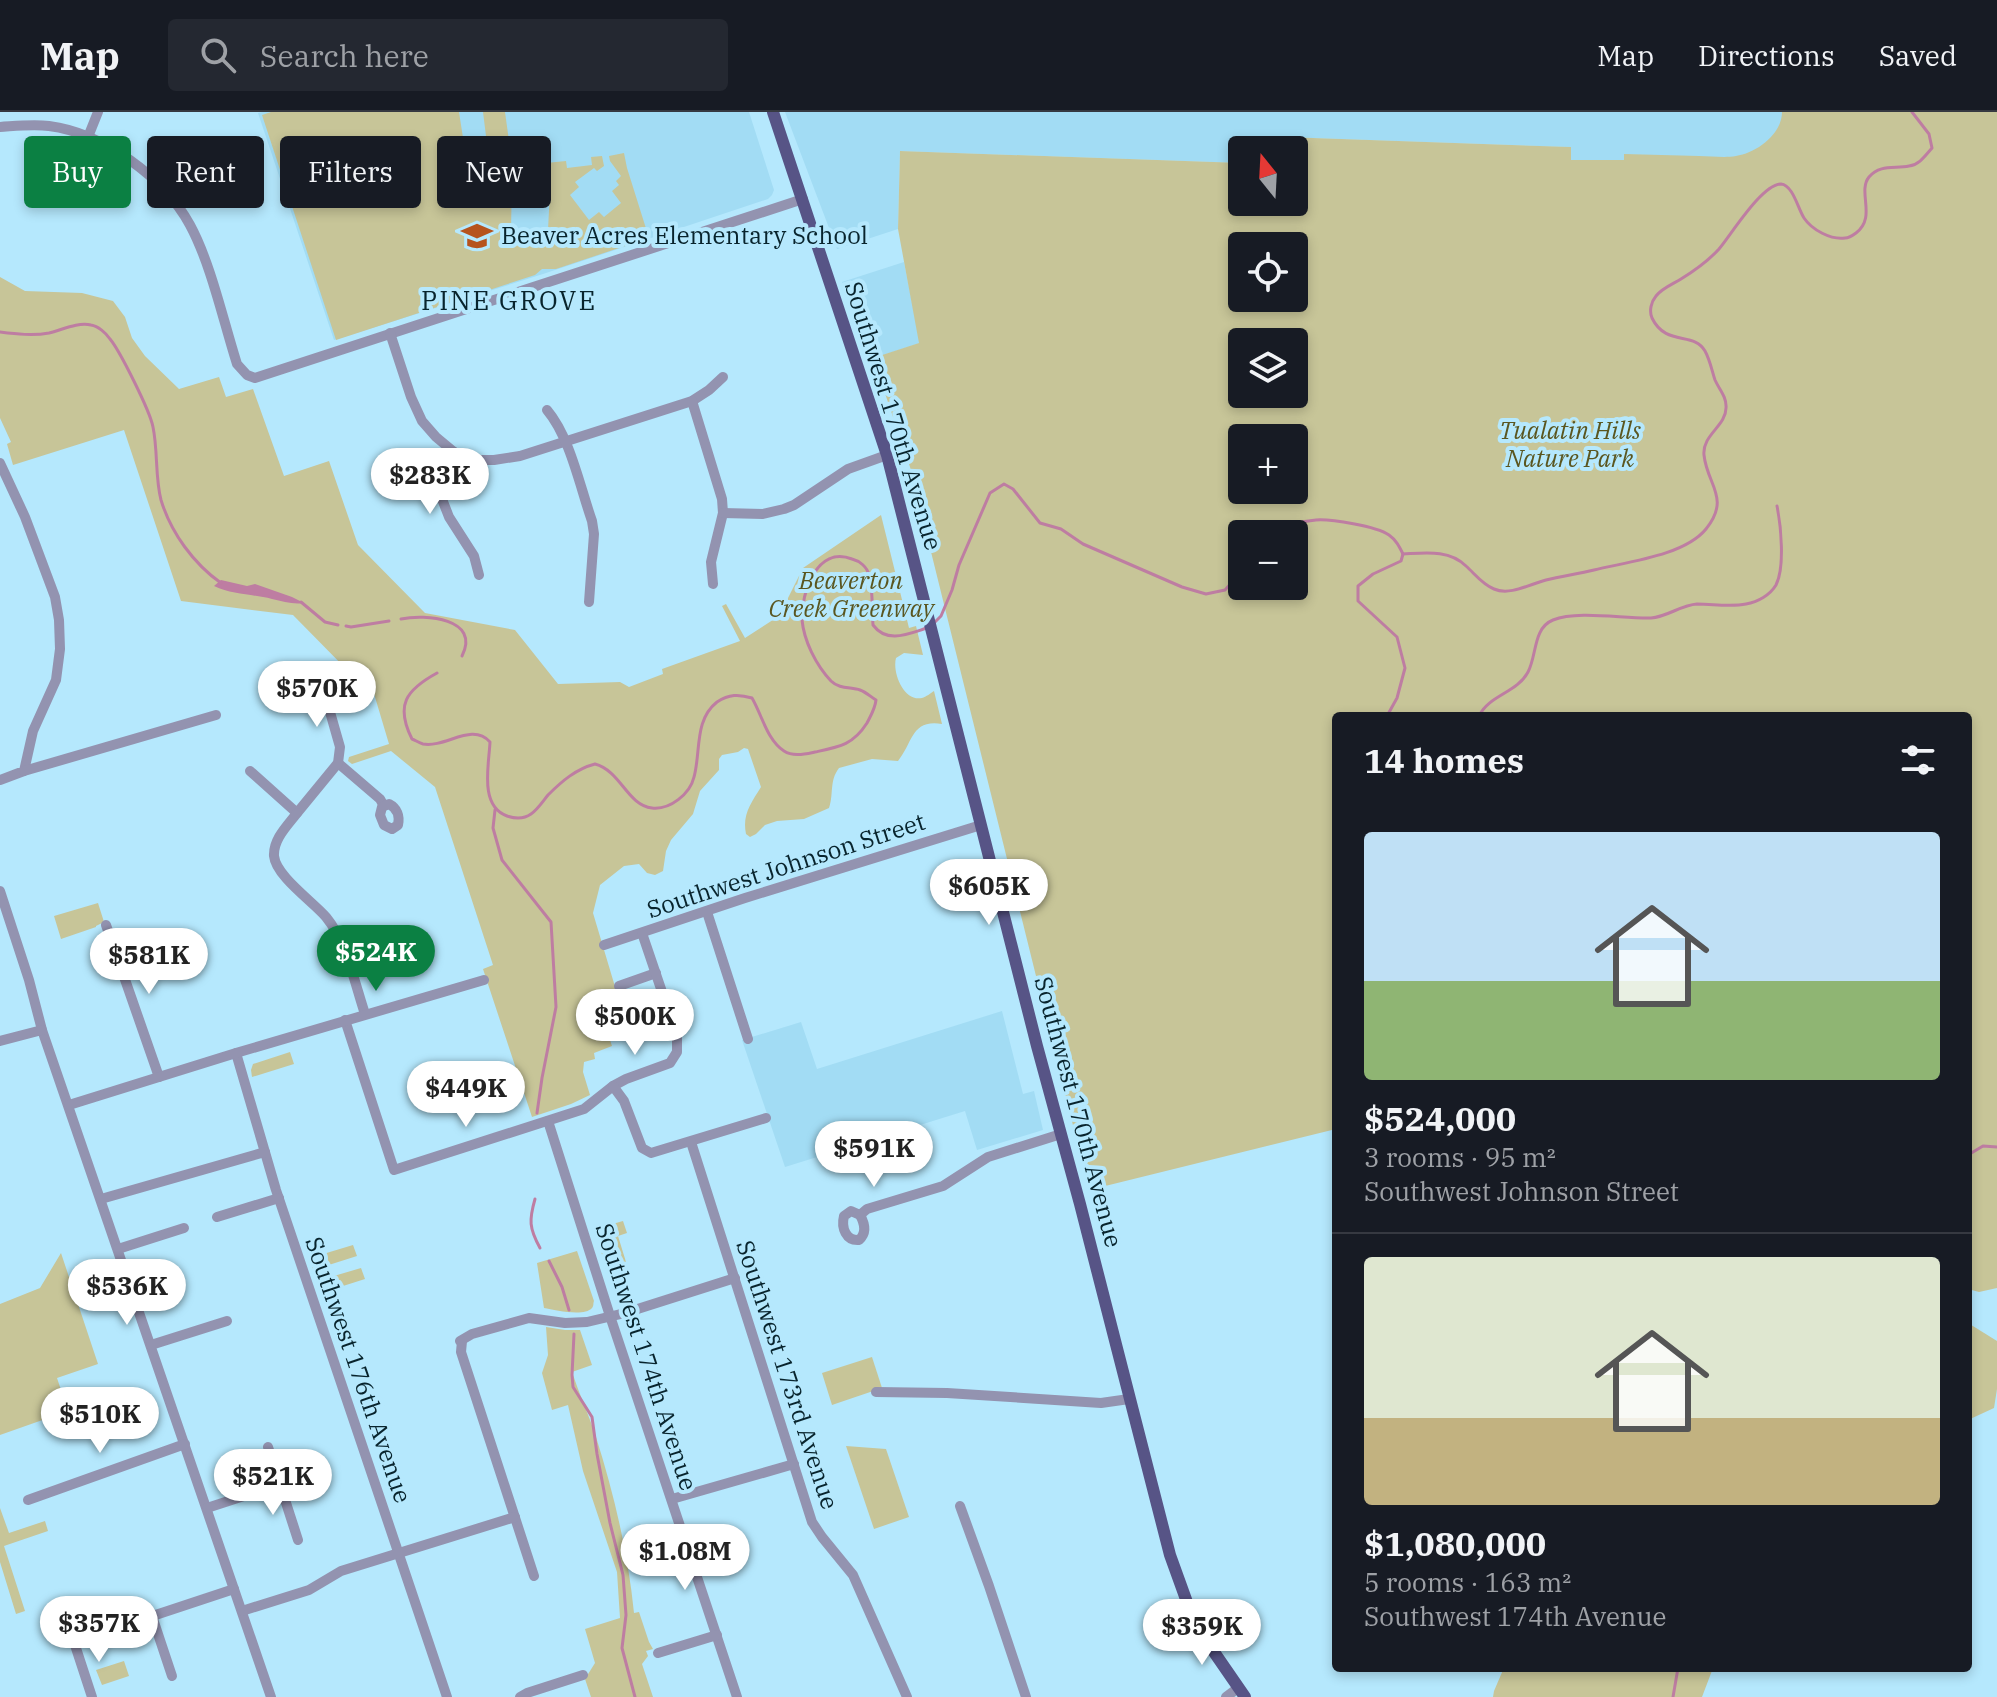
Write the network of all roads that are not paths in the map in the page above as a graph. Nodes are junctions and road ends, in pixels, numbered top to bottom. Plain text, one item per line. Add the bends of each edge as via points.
1 (98, 112) edge
2 (773, 112) edge
3 (0, 127) edge
4 (84, 136) edge
5 (88, 136) edge
6 (131, 162) edge
7 (803, 199) junction
8 (390, 333) junction
9 (723, 377) dead end
10 (692, 401) junction
11 (547, 410) dead end
12 (565, 441) junction
13 (454, 452) junction
14 (887, 455) junction
15 (0, 463) edge
16 (723, 513) junction
17 (479, 575) dead end
18 (713, 584) dead end
19 (589, 602) dead end
20 (324, 691) dead end
21 (216, 715) dead end
22 (338, 763) junction
23 (24, 771) junction
24 (250, 771) dead end
25 (0, 780) edge
26 (384, 806) dead end
27 (297, 813) junction
28 (981, 825) junction
29 (0, 891) edge
30 (707, 912) junction
31 (106, 925) dead end
32 (642, 933) junction
33 (604, 945) dead end
34 (656, 973) junction
35 (484, 980) dead end
36 (619, 986) dead end
37 (365, 1014) junction
38 (345, 1020) junction
39 (42, 1030) junction
40 (748, 1039) dead end
41 (0, 1041) edge
42 (236, 1053) junction
43 (159, 1077) junction
44 (613, 1086) junction
45 (69, 1105) junction
46 (766, 1118) dead end
47 (548, 1121) junction
48 (1061, 1134) junction
49 (691, 1142) junction
50 (265, 1152) junction
51 (279, 1198) junction
52 (101, 1199) junction
53 (860, 1215) dead end
54 (217, 1217) dead end
55 (184, 1228) dead end
56 (118, 1249) junction
57 (735, 1278) junction
58 (610, 1316) junction
59 (227, 1321) dead end
60 (151, 1345) junction
61 (876, 1392) dead end
62 (1129, 1399) junction
63 (185, 1444) junction
64 (268, 1447) dead end
65 (794, 1464) junction
66 (280, 1484) junction
67 (672, 1499) junction
68 (28, 1500) dead end
69 (960, 1506) dead end
70 (207, 1508) junction
71 (515, 1517) junction
72 (298, 1540) dead end
73 (398, 1553) junction
74 (534, 1576) dead end
75 (234, 1589) junction
76 (242, 1611) junction
77 (152, 1616) junction
78 (717, 1635) junction
79 (658, 1653) dead end
80 (583, 1675) dead end
81 (172, 1676) dead end
82 (1242, 1693) edge
83 (92, 1697) edge
84 (271, 1697) edge
85 (447, 1697) edge
86 (520, 1697) edge
87 (737, 1697) edge
88 (907, 1697) edge
89 (1026, 1697) edge
90 (1226, 1697) edge

1 - 5 street
2 - 7 main road, Southwest 170th Avenue
3 - 4 street via 47,126
6 - 8 street via 189,223 237,364 247,375 255,378
7 - 8 street
7 - 14 main road, Southwest 170th Avenue
8 - 13 street via 422,421
9 - 10 street
10 - 12 street
10 - 16 street
11 - 12 street
12 - 13 street via 494,460 471,460
12 - 19 street via 594,534
13 - 17 street via 442,499
14 - 16 street via 848,469 784,509
14 - 28 main road, Southwest 170th Avenue
15 - 23 street via 25,517 59,620 56,680 33,731
16 - 18 street via 711,562
20 - 22 street via 340,747
21 - 23 street
22 - 26 street
22 - 27 street
23 - 25 street
24 - 27 street
27 - 37 street via 277,840 274,856 279,871 337,933
28 - 30 street, Southwest Johnson Street
28 - 48 main road, Southwest 170th Avenue
29 - 39 street
30 - 32 street, Southwest Johnson Street
30 - 40 street
31 - 43 street
32 - 33 street, Southwest Johnson Street
32 - 34 street
34 - 36 street
34 - 44 street via 677,1036 677,1052 670,1063
35 - 37 street
37 - 38 street
38 - 42 street
38 - 47 street via 394,1170
39 - 41 street
39 - 45 street
42 - 43 street
42 - 50 street, Southwest 176th Avenue
43 - 45 street
44 - 47 street via 584,1109
44 - 49 street via 645,1151
45 - 52 street
46 - 49 street
47 - 58 street, Southwest 174th Avenue
48 - 53 street via 988,1157 943,1186
48 - 62 main road, Southwest 170th Avenue
49 - 57 street, Southwest 173rd Avenue
50 - 51 street, Southwest 176th Avenue
50 - 52 street
51 - 54 street
51 - 73 street, Southwest 176th Avenue
52 - 56 street
55 - 56 street
56 - 60 street
57 - 58 street
57 - 65 street, Southwest 173rd Avenue
58 - 67 street, Southwest 174th Avenue
58 - 71 street via 565,1323 529,1318 461,1341
59 - 60 street
60 - 63 street
61 - 62 street via 1101,1403
62 - 82 main road, Southwest 170th Avenue via 1187,1606
63 - 68 street
63 - 70 street
64 - 66 street
65 - 67 street
65 - 88 street, Southwest 173rd Avenue via 812,1522 853,1575
66 - 70 street
66 - 72 street
67 - 78 street, Southwest 174th Avenue
69 - 89 street
70 - 75 street
71 - 73 street
71 - 74 street
73 - 76 street
73 - 85 street, Southwest 176th Avenue
75 - 76 street
75 - 77 street
76 - 84 street
77 - 81 street
77 - 83 street via 74,1642
78 - 79 street
78 - 87 street, Southwest 174th Avenue
80 - 86 street
82 - 90 street

